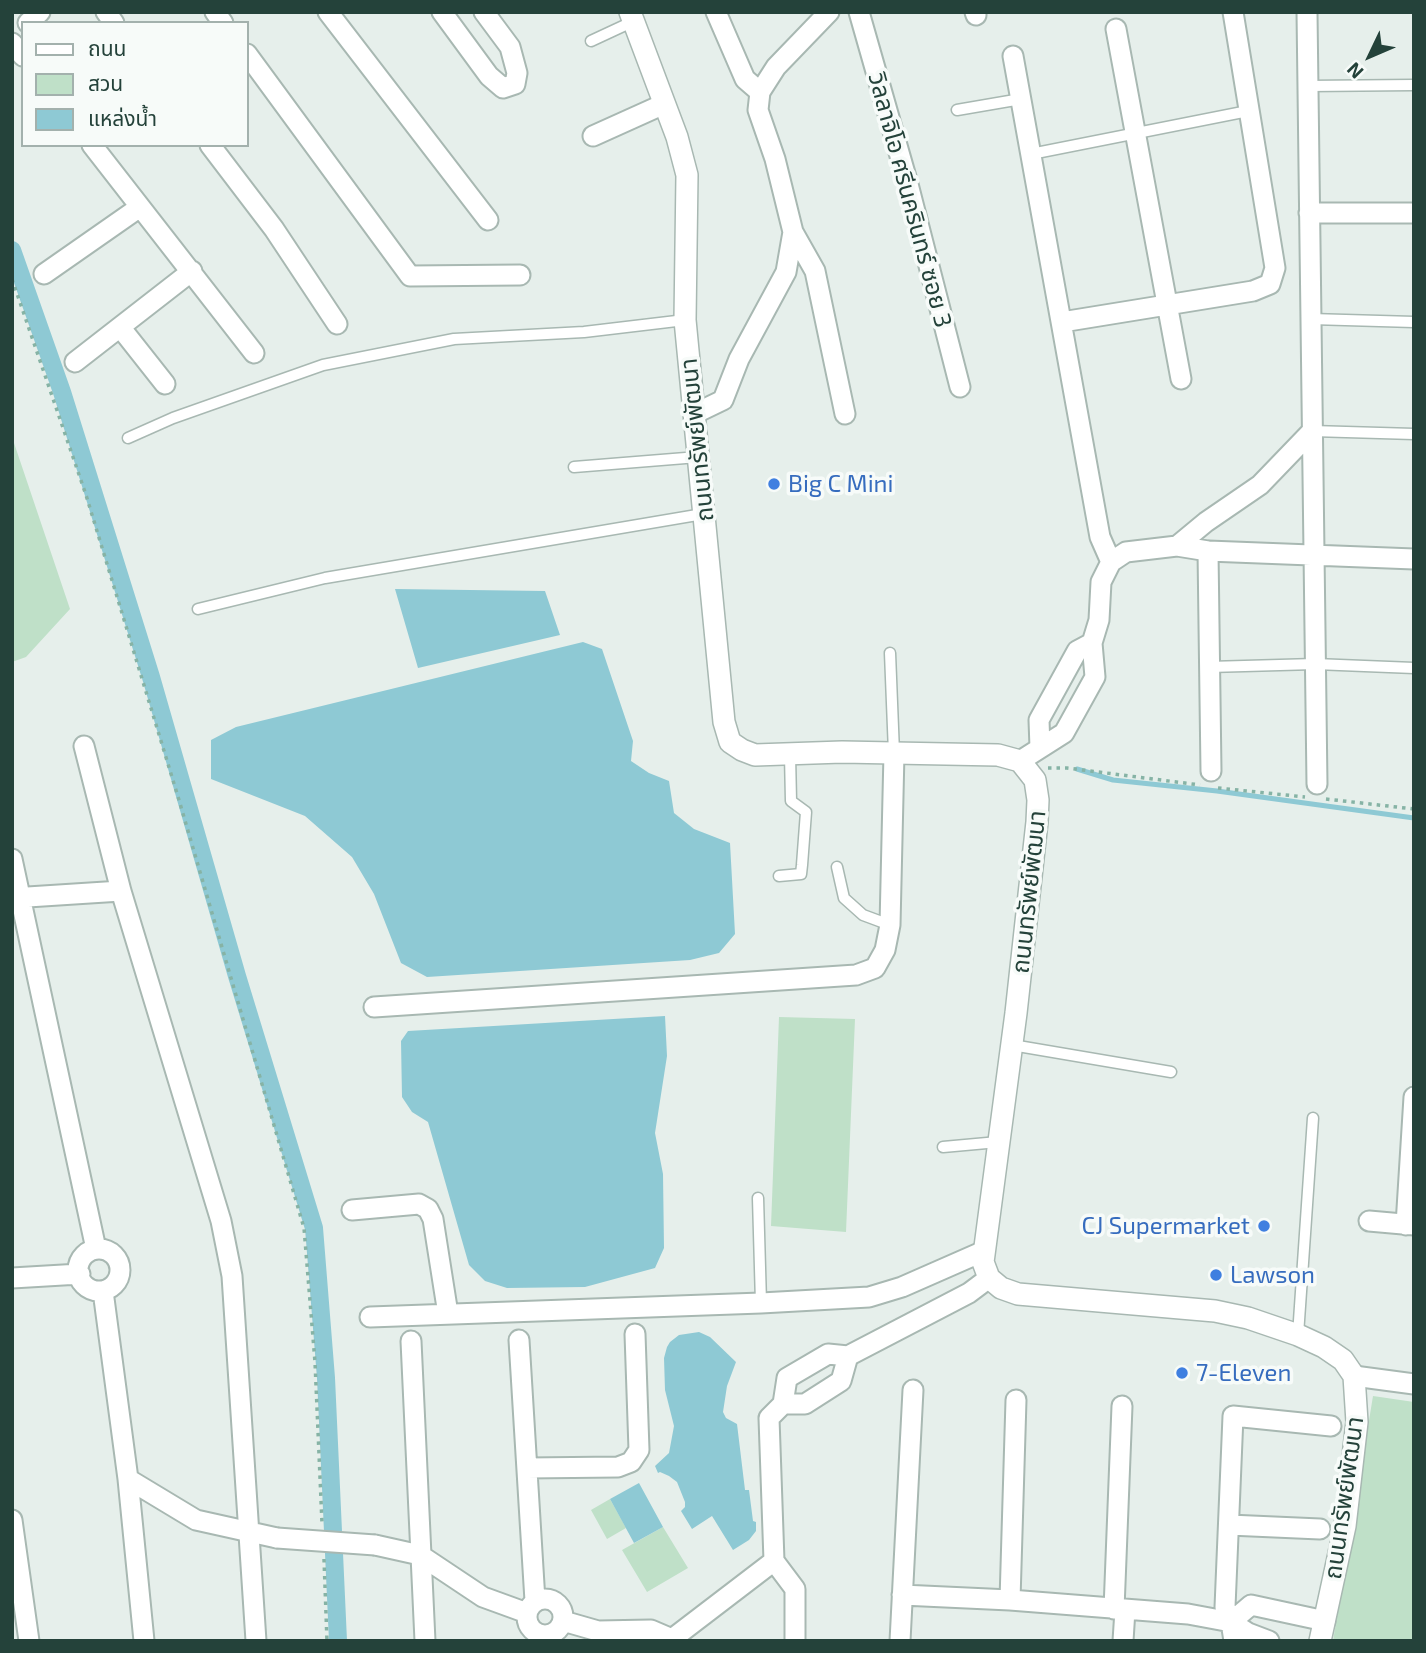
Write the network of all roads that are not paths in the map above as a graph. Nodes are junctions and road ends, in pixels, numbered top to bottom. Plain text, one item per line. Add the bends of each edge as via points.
1 (328, 12) edge
2 (442, 12) edge
3 (484, 12) edge
4 (716, 12) edge
5 (859, 12) edge
6 (1233, 12) edge
7 (1307, 12) edge
8 (827, 13) edge
9 (632, 16) edge
10 (1116, 29) dead end
11 (591, 41) dead end
12 (248, 55) edge
13 (1013, 55) dead end
14 (1414, 85) edge
15 (1308, 86) junction
16 (760, 92) junction
17 (1021, 99) junction
18 (664, 104) junction
19 (957, 110) dead end
20 (1248, 111) junction
21 (1135, 134) junction
22 (593, 136) dead end
23 (94, 147) edge
24 (212, 147) edge
25 (1031, 155) junction
26 (140, 207) junction
27 (1309, 213) junction
28 (1414, 213) edge
29 (488, 220) dead end
30 (793, 232) junction
31 (192, 271) junction
32 (44, 274) dead end
33 (520, 275) dead end
34 (1168, 305) junction
35 (1311, 319) junction
36 (685, 320) junction
37 (1062, 322) junction
38 (1414, 322) edge
39 (337, 324) dead end
40 (120, 327) junction
41 (254, 353) dead end
42 (75, 362) dead end
43 (1181, 379) dead end
44 (165, 384) dead end
45 (960, 387) dead end
46 (694, 414) junction
47 (845, 414) dead end
48 (1312, 431) junction
49 (1414, 434) edge
50 (128, 438) dead end
51 (698, 457) junction
52 (574, 467) dead end
53 (704, 514) junction
54 (1177, 546) junction
55 (1208, 551) junction
56 (1314, 555) junction
57 (1414, 559) edge
58 (1111, 562) junction
59 (198, 609) dead end
60 (1092, 643) junction
61 (890, 653) dead end
62 (1315, 664) junction
63 (1209, 667) junction
64 (1414, 668) edge
65 (84, 746) dead end
66 (1040, 748) junction
67 (894, 753) junction
68 (790, 755) junction
69 (1020, 761) junction
70 (1211, 771) dead end
71 (1317, 784) dead end
72 (12, 859) edge
73 (836, 867) dead end
74 (779, 876) dead end
75 (121, 891) junction
76 (17, 898) edge
77 (890, 925) junction
78 (374, 1007) dead end
79 (1012, 1045) junction
80 (1171, 1072) dead end
81 (1414, 1097) edge
82 (1313, 1118) dead end
83 (998, 1142) junction
84 (943, 1147) dead end
85 (758, 1198) dead end
86 (352, 1210) dead end
87 (1369, 1221) dead end
88 (1410, 1225) edge
89 (96, 1249) junction
90 (984, 1251) junction
91 (80, 1274) junction
92 (12, 1278) edge
93 (989, 1278) junction
94 (103, 1291) junction
95 (761, 1303) junction
96 (448, 1314) junction
97 (370, 1317) dead end
98 (635, 1334) dead end
99 (1298, 1335) junction
100 (519, 1340) dead end
101 (411, 1341) dead end
102 (848, 1356) junction
103 (1354, 1376) junction
104 (1414, 1384) edge
105 (913, 1390) dead end
106 (1016, 1400) dead end
107 (783, 1404) junction
108 (1122, 1406) dead end
109 (1331, 1426) dead end
110 (527, 1468) junction
111 (128, 1479) junction
112 (12, 1520) edge
113 (1228, 1525) junction
114 (1320, 1530) dead end
115 (249, 1532) junction
116 (420, 1555) junction
117 (774, 1562) junction
118 (902, 1595) junction
119 (1010, 1600) junction
120 (531, 1607) junction
121 (1119, 1609) junction
122 (563, 1621) junction
123 (1233, 1631) edge
124 (1322, 1631) edge
125 (543, 1638) edge
126 (672, 1640) edge
127 (29, 1641) edge
128 (144, 1641) edge
129 (257, 1641) edge
130 (425, 1641) edge
131 (795, 1641) edge
132 (900, 1641) edge
133 (1123, 1641) edge
134 (1269, 1641) edge

1 - 29 street
2 - 3 street via 489,76 503,88 515,84 510,47
4 - 16 street via 745,79
5 - 45 street, วิลลาจิโอ ศรีนครินทร์ ซอย 3
6 - 20 street
7 - 15 street
8 - 16 street via 776,67
9 - 11 lane
9 - 18 street, ถนนทรัพย์พัฒนา
10 - 21 street
12 - 33 street via 410,276
13 - 17 street
14 - 15 lane
15 - 27 street
16 - 30 street via 758,110
17 - 19 lane
17 - 25 street
18 - 22 street
18 - 36 street, ถนนทรัพย์พัฒนา via 687,175
20 - 21 lane
20 - 34 street via 1274,277 1262,289
21 - 25 lane
21 - 34 street
23 - 26 street
24 - 39 street via 274,229
25 - 37 street
26 - 31 street
26 - 32 street
27 - 28 street
27 - 35 street
30 - 46 street via 786,272 723,400
30 - 47 street via 815,271
31 - 40 street
31 - 41 street
34 - 37 street
34 - 43 street
35 - 38 lane
35 - 48 street
36 - 46 street, ถนนทรัพย์พัฒนา
36 - 50 lane via 584,332 454,339 323,365
37 - 58 street via 1100,537
40 - 42 street
40 - 44 street
46 - 51 street, ถนนทรัพย์พัฒนา
48 - 49 lane
48 - 54 street via 1260,485
48 - 56 street
51 - 52 lane
51 - 53 street, ถนนทรัพย์พัฒนา
53 - 59 lane via 326,578
53 - 68 street, ถนนทรัพย์พัฒนา via 724,722 730,742 755,755
54 - 55 street
54 - 58 street via 1126,552
55 - 56 street
55 - 63 street
56 - 57 street
56 - 62 street
58 - 60 street via 1101,582 1100,620
60 - 66 street via 1077,651 1040,720
60 - 66 street via 1095,677 1063,733
61 - 67 lane
62 - 63 lane
62 - 64 lane
62 - 71 street
63 - 70 street
65 - 75 street
66 - 69 street
67 - 68 street, ถนนทรัพย์พัฒนา
67 - 69 street, ถนนทรัพย์พัฒนา via 998,755
67 - 77 street
68 - 74 lane via 791,801 806,812 802,864 801,874
69 - 79 street, ถนนทรัพย์พัฒนา via 1035,780 1038,800
72 - 76 street
73 - 77 lane via 844,898 863,915
75 - 76 street
75 - 115 street via 221,1221 232,1276
76 - 89 street
77 - 78 street via 885,950 875,968 856,975
79 - 80 lane
79 - 83 street, ถนนทรัพย์พัฒนา
81 - 88 street
82 - 99 lane
83 - 84 lane
83 - 90 street, ถนนทรัพย์พัฒนา
85 - 95 lane
86 - 96 street via 419,1204 428,1209
87 - 88 street
89 - 91 street via 82,1258
89 - 94 street via 111,1252 120,1266 116,1283
90 - 93 street, ถนนทรัพย์พัฒนา
90 - 95 street via 869,1297
91 - 92 street
91 - 94 street via 89,1287
93 - 99 street via 1018,1294 1215,1311
93 - 102 street
94 - 111 street
95 - 96 street
96 - 97 street
98 - 110 street via 639,1450 631,1462 618,1467
99 - 103 street via 1343,1360
100 - 110 street
101 - 116 street
102 - 107 street via 841,1381 805,1404
102 - 107 street via 828,1354 787,1378
103 - 104 street
103 - 124 street, ถนนทรัพย์พัฒนา via 1357,1422 1345,1527
105 - 118 street
106 - 119 street
107 - 117 street via 769,1419
108 - 121 street
109 - 113 street via 1233,1416
110 - 120 street
111 - 115 street via 196,1520
111 - 128 street
112 - 127 street
113 - 114 street
113 - 123 street via 1225,1607
115 - 116 street, bridge via 375,1545
115 - 129 street
116 - 120 street via 483,1597
116 - 130 street
117 - 126 street
117 - 131 street via 795,1589
118 - 119 street
118 - 132 street
119 - 121 street
120 - 122 street via 542,1598 554,1601 562,1609
120 - 125 street via 527,1621
121 - 123 street via 1188,1614
121 - 133 street
122 - 125 street
122 - 126 street via 598,1631 652,1630
123 - 124 street via 1251,1605
123 - 134 street

